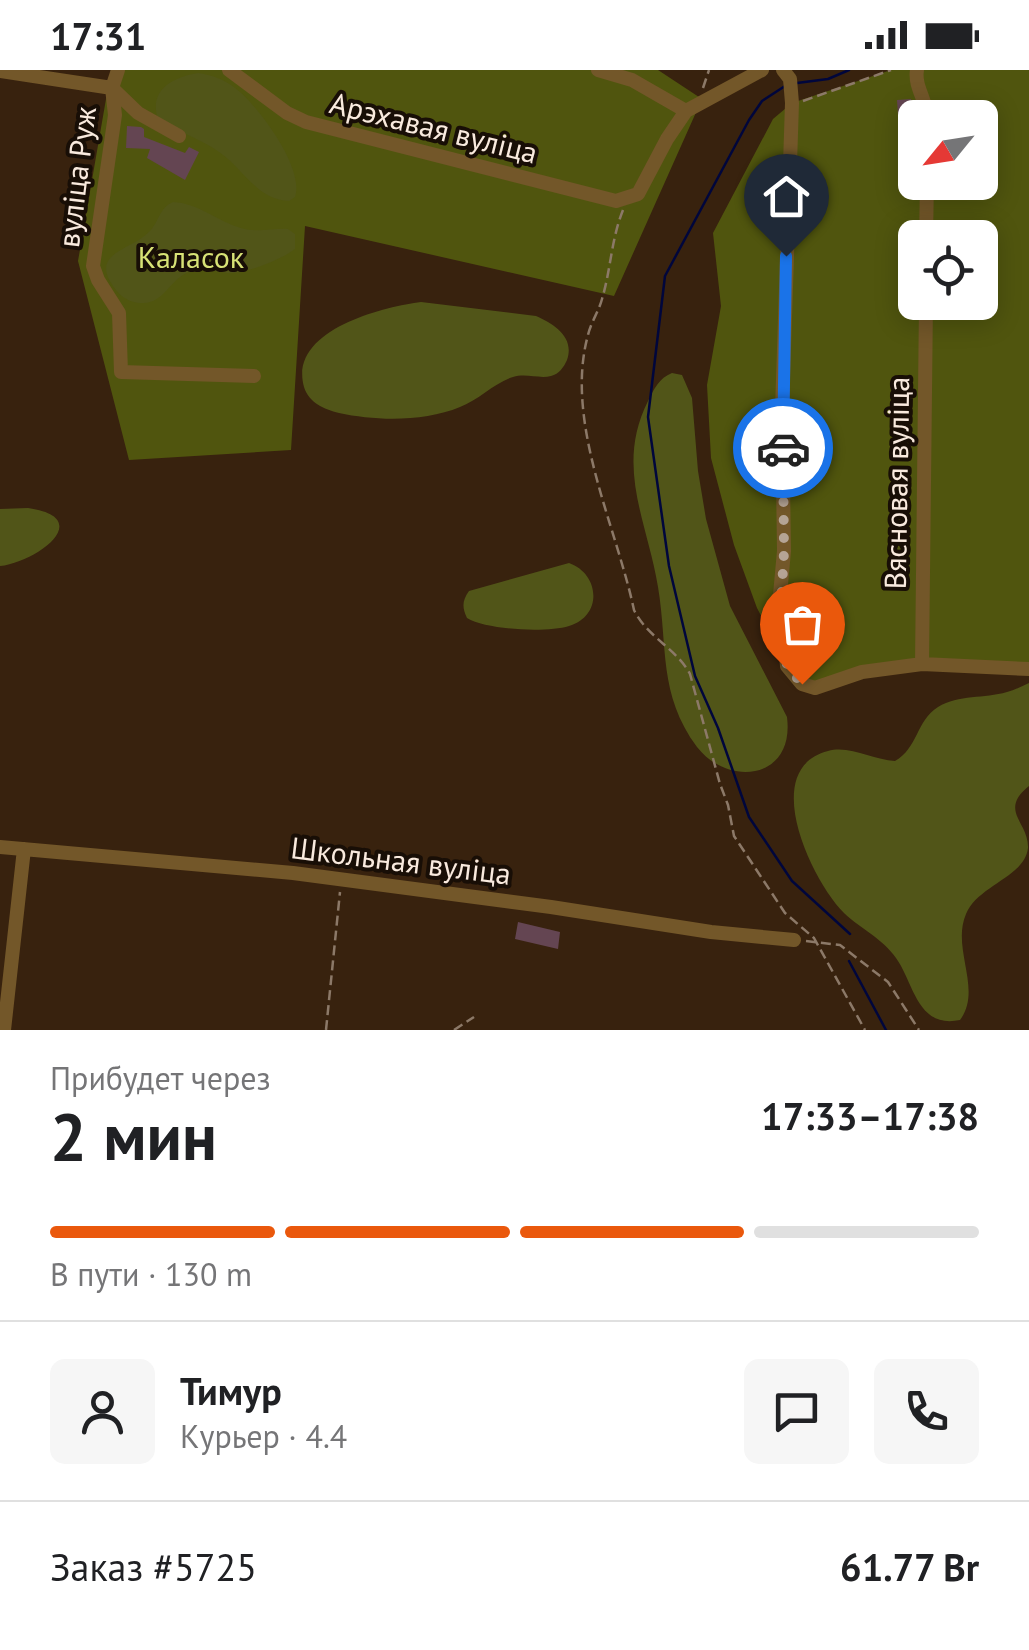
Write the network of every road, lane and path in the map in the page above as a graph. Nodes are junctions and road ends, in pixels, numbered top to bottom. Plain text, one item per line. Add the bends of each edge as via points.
1 (0, 70) edge
2 (118, 70) edge
3 (230, 70) edge
4 (598, 70) edge
5 (762, 70) edge
6 (891, 70) edge
7 (917, 70) edge
8 (788, 78) edge
9 (112, 88) junction
10 (926, 100) edge
11 (792, 103) junction
12 (686, 111) junction
13 (179, 136) dead end
14 (633, 197) junction
15 (926, 320) edge
16 (254, 376) dead end
17 (922, 664) junction
18 (1029, 669) edge
19 (0, 847) edge
20 (24, 850) junction
21 (342, 881) junction
22 (794, 940) joint
23 (474, 1017) dead end
24 (4, 1030) edge
25 (326, 1030) edge
26 (454, 1030) edge
27 (865, 1030) edge
28 (919, 1030) edge

1 - 9 street
2 - 9 street
3 - 14 street, Арэхавая вуліца via 306,122 607,199
4 - 12 street via 632,80
5 - 12 street
6 - 11 path
7 - 10 street
8 - 11 street
9 - 13 street via 138,113
9 - 16 street, вуліца Руж via 115,115 93,266 119,313 121,372
11 - 17 street via 780,595 787,666 815,688 862,672
12 - 14 street
14 - 27 path via 613,234 588,335 582,399 593,470 634,610 690,674 734,836 785,913 814,938
15 - 17 street, Вясновая вуліца
17 - 18 street
19 - 20 street, Школьная вуліца
20 - 21 street, Школьная вуліца
20 - 24 street
21 - 22 street, Школьная вуліца
21 - 25 path
22 - 28 path via 840,945 888,982
23 - 26 path

